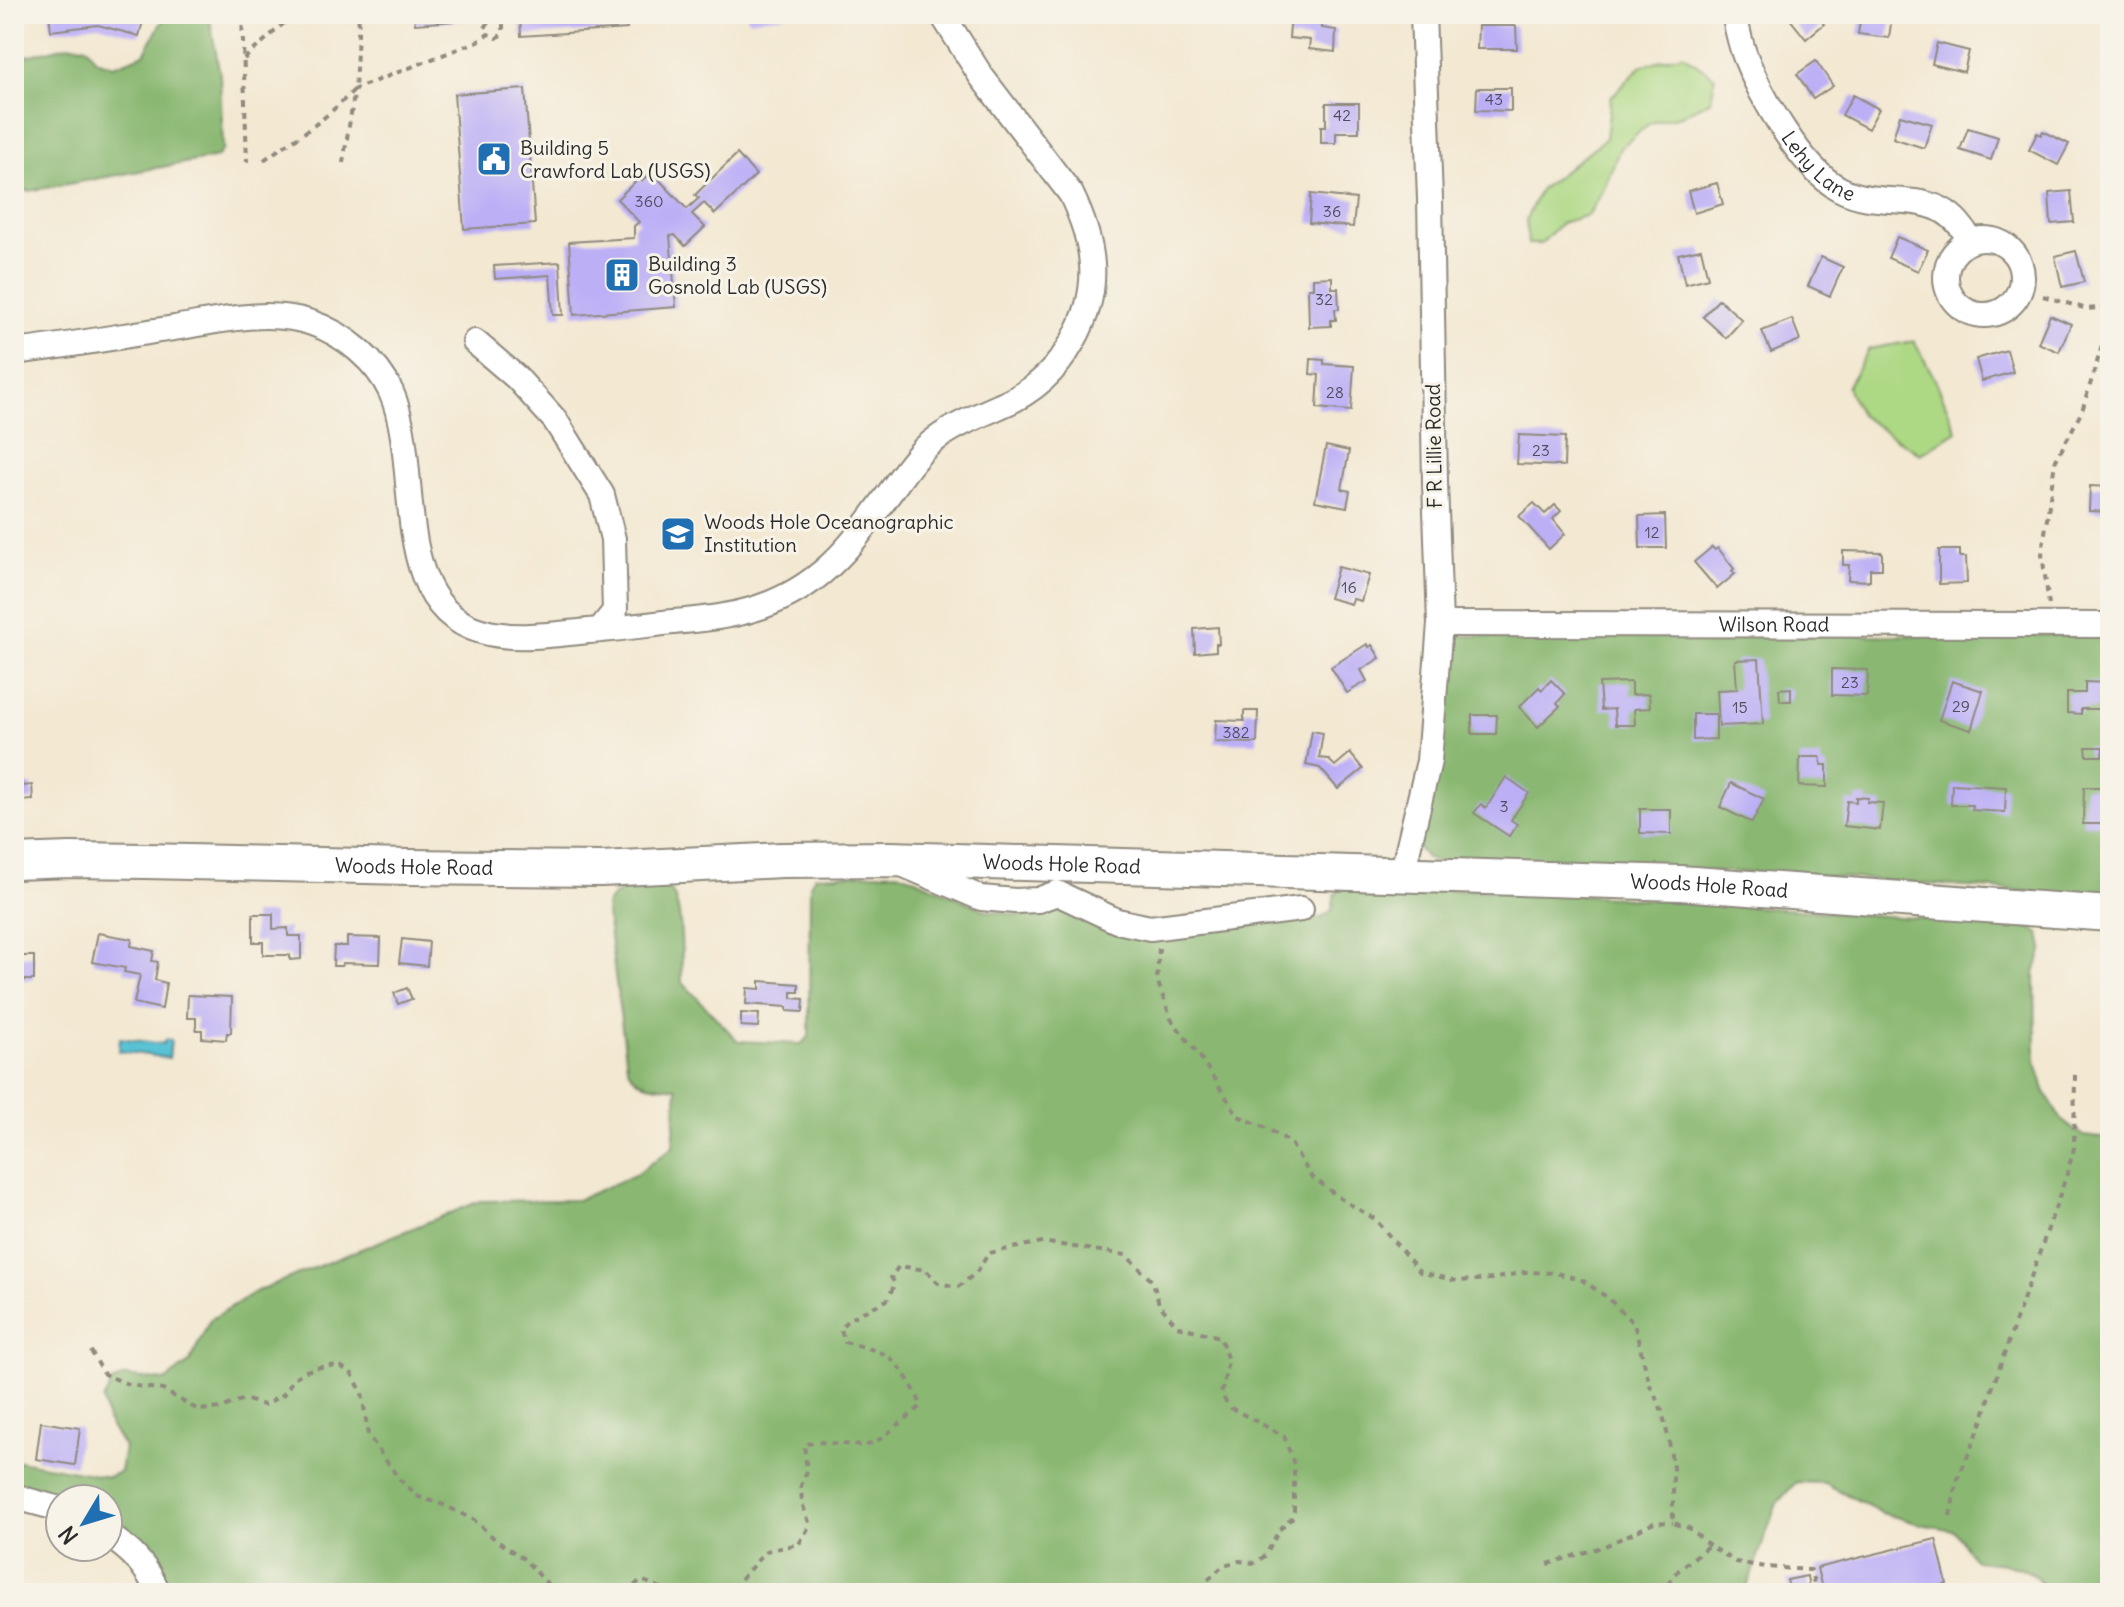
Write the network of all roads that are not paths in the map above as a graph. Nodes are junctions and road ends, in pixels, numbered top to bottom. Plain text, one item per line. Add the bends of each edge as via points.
1 (942, 14) edge
2 (1423, 14) edge
3 (1734, 14) edge
4 (1970, 241) dead end
5 (475, 342) dead end
6 (14, 352) edge
7 (1440, 624) junction
8 (2110, 625) edge
9 (600, 630) junction
10 (891, 859) junction
11 (14, 862) edge
12 (1098, 865) junction
13 (1402, 874) junction
14 (1057, 893) junction
15 (1301, 909) dead end
16 (2110, 914) edge
17 (25, 1498) edge
18 (14, 1518) edge
19 (124, 1548) edge
20 (158, 1593) edge

1 - 9 street via 966,56 1063,182 1079,211 1089,242 1092,295 1071,346 1028,392 957,425 924,450 846,551 808,584 734,615
2 - 7 street, F R Lillie Road
3 - 4 street, Lehy Lane via 1744,54 1763,95 1785,134 1825,181 1843,191 1936,207 1953,217
5 - 9 street via 555,420 602,495 613,539 615,611
6 - 9 street via 263,316 287,317 331,331 360,352 390,390 402,437 420,569 449,614 474,629 497,634
7 - 8 street, Wilson Road
7 - 13 street, F R Lillie Road via 1429,761
10 - 11 highway, Woods Hole Road via 601,869
10 - 12 highway, Woods Hole Road
10 - 14 street via 981,898 1038,900
12 - 13 highway, Woods Hole Road
12 - 14 street
13 - 16 highway, Woods Hole Road via 1680,883
14 - 15 street via 1117,921 1150,928
17 - 18 street
19 - 20 street via 138,1559

